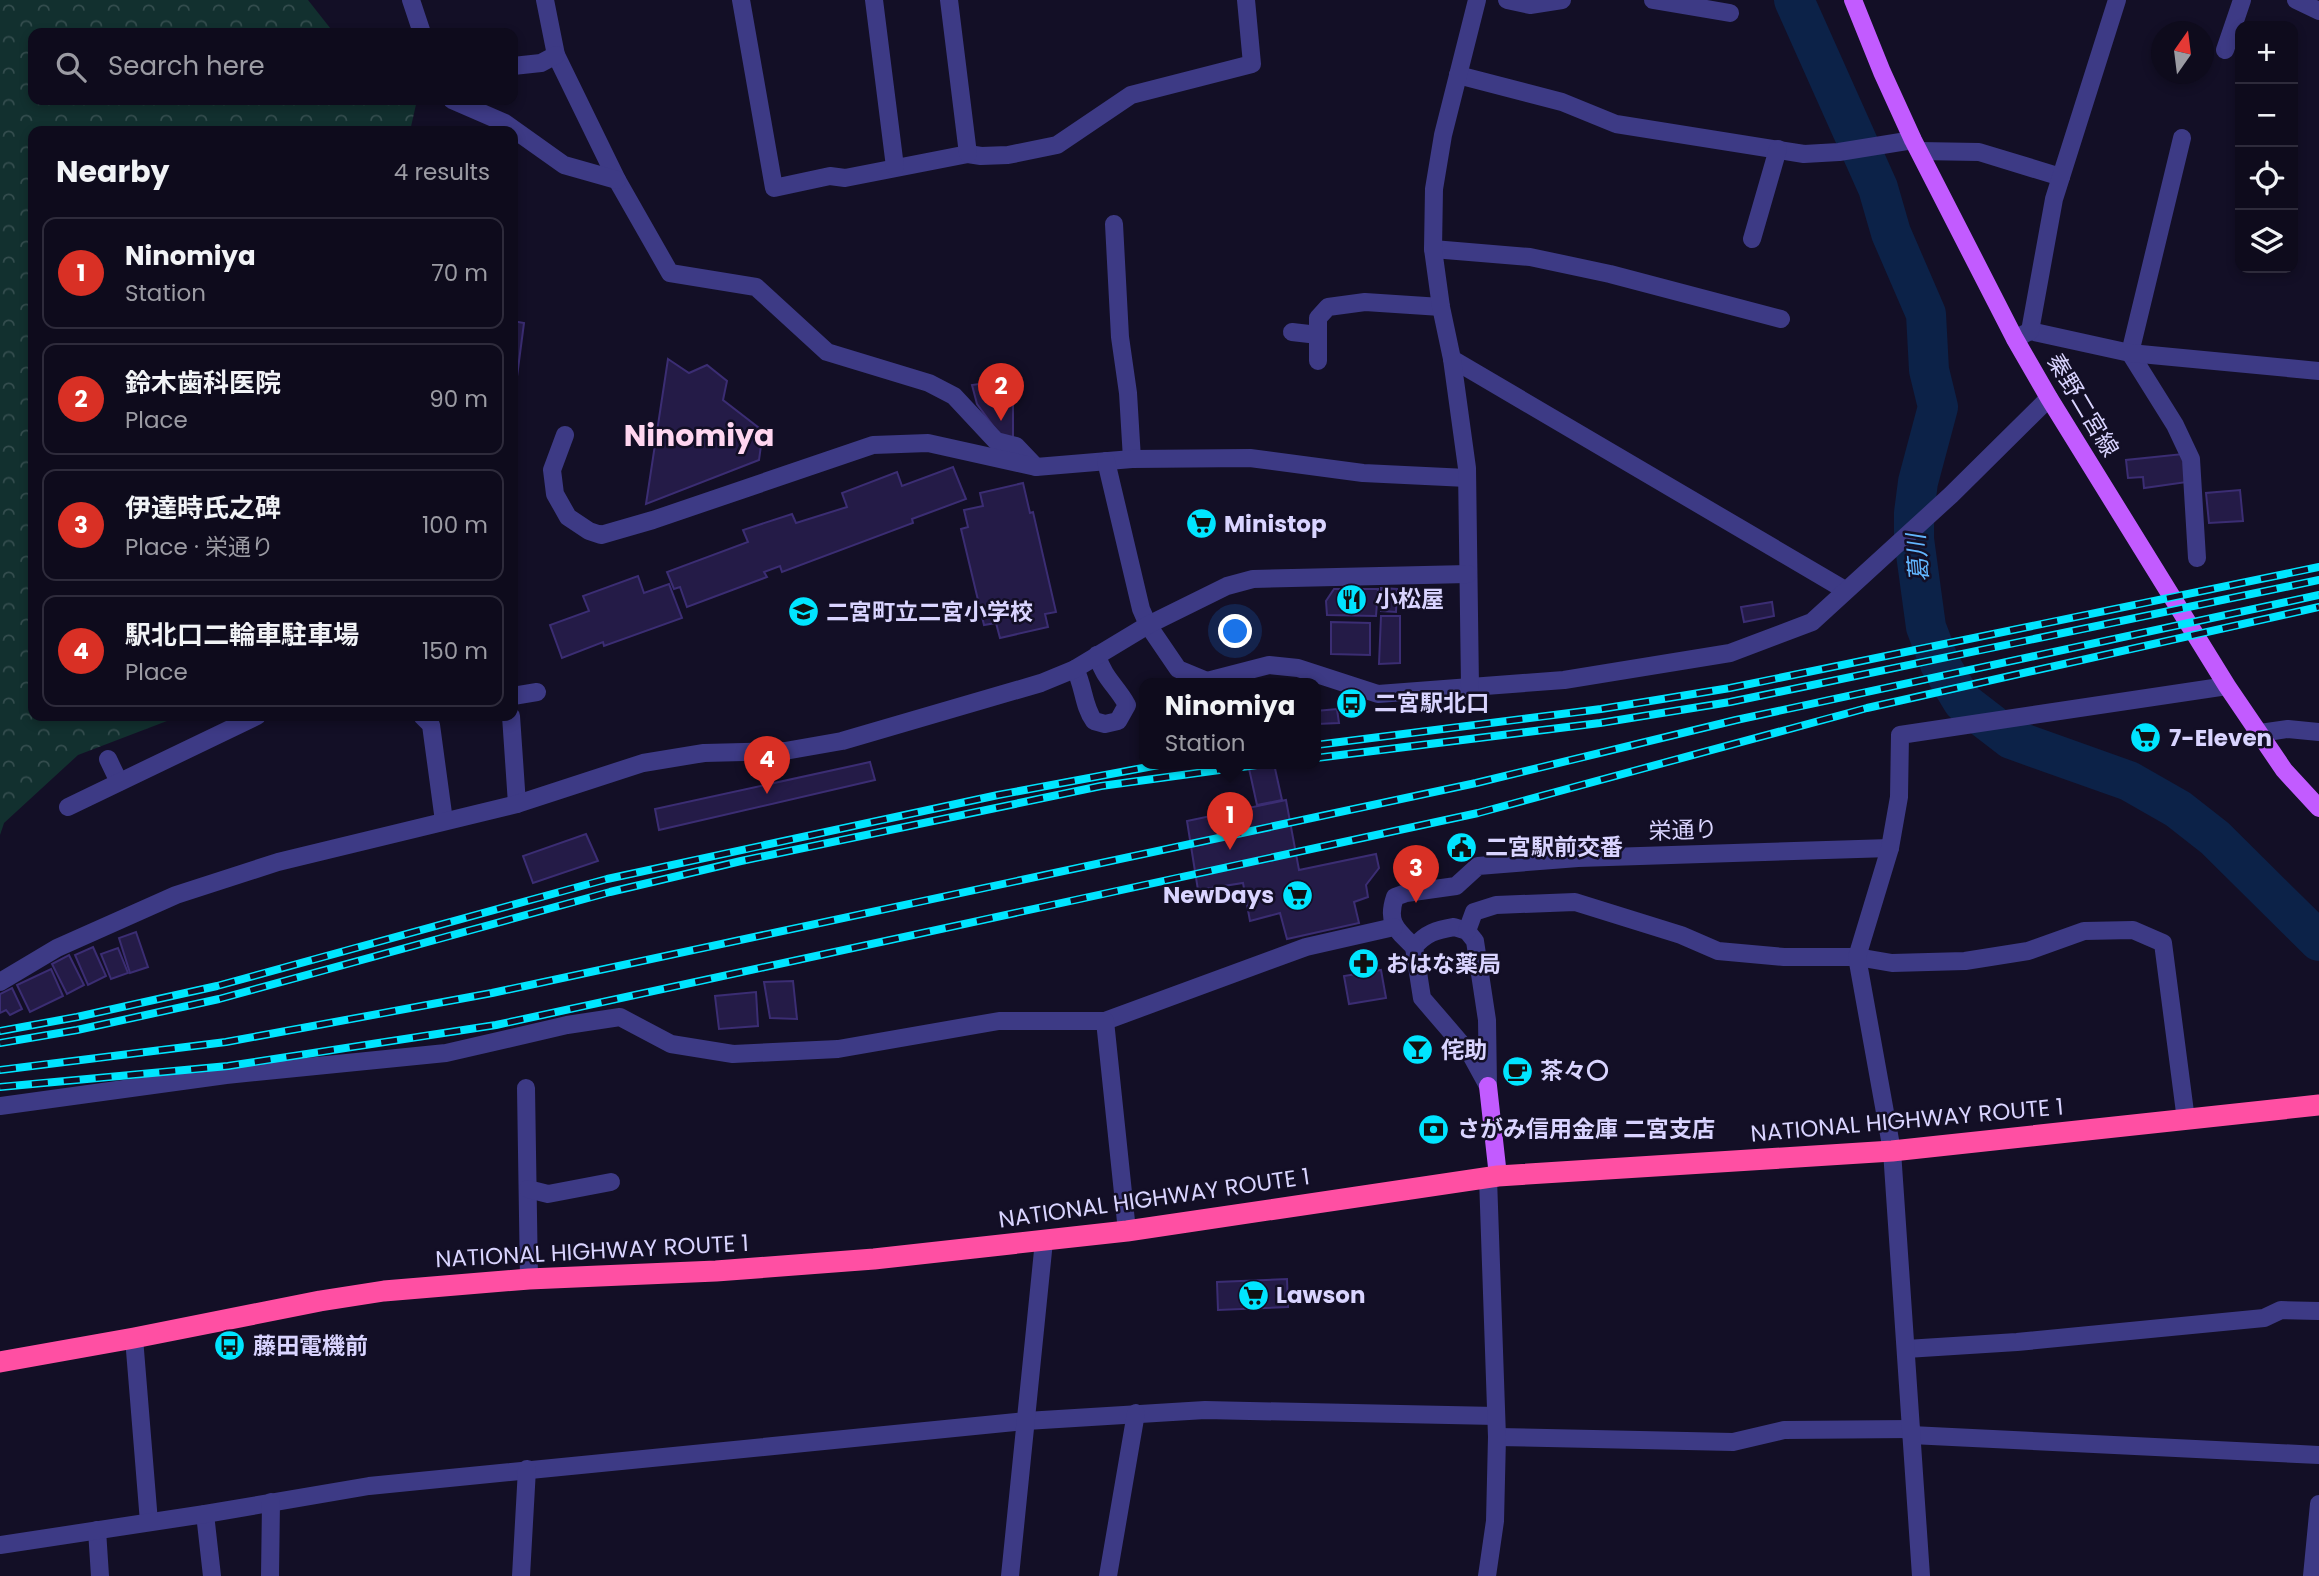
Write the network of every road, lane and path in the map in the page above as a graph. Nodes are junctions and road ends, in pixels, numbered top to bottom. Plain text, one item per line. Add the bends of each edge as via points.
1 (411, 0) edge
2 (545, 0) edge
3 (741, 0) edge
4 (874, 0) edge
5 (948, 0) edge
6 (1247, 0) edge
7 (1477, 0) edge
8 (1507, 0) edge
9 (1562, 0) edge
10 (1653, 0) edge
11 (1853, 0) edge
12 (2118, 0) edge
13 (2242, 0) edge
14 (2295, 0) edge
15 (2319, 11) edge
16 (1730, 13) dead end
17 (420, 28) edge
18 (2225, 50) dead end
19 (556, 55) junction
20 (518, 65) edge
21 (1458, 75) junction
22 (464, 105) edge
23 (509, 126) edge
24 (518, 132) edge
25 (2182, 138) dead end
26 (1916, 146) junction
27 (1778, 149) junction
28 (968, 154) junction
29 (895, 167) junction
30 (2061, 177) junction
31 (617, 180) junction
32 (1114, 224) dead end
33 (1752, 239) dead end
34 (1433, 249) junction
35 (1441, 307) junction
36 (1781, 319) dead end
37 (1292, 332) dead end
38 (1318, 335) junction
39 (2023, 335) junction
40 (2130, 353) junction
41 (1452, 359) junction
42 (1318, 361) dead end
43 (2319, 370) edge
44 (2049, 398) junction
45 (565, 435) dead end
46 (1132, 460) junction
47 (1107, 461) junction
48 (1036, 467) junction
49 (1467, 478) junction
50 (2197, 558) dead end
51 (1468, 574) junction
52 (1849, 587) junction
53 (1148, 625) junction
54 (1097, 655) junction
55 (1075, 669) junction
56 (1200, 678) edge
57 (1219, 678) edge
58 (2227, 686) junction
59 (1470, 687) junction
60 (537, 692) dead end
61 (518, 695) edge
62 (247, 721) edge
63 (427, 721) edge
64 (511, 721) edge
65 (2319, 732) edge
66 (2260, 733) junction
67 (108, 759) dead end
68 (119, 782) junction
69 (517, 804) junction
70 (68, 807) dead end
71 (2319, 808) edge
72 (444, 821) junction
73 (1890, 848) junction
74 (1456, 886) junction
75 (1474, 912) junction
76 (1394, 927) junction
77 (1467, 931) junction
78 (1414, 947) junction
79 (1857, 957) junction
80 (0, 982) edge
81 (1438, 1017) junction
82 (1487, 1020) junction
83 (1105, 1021) junction
84 (1488, 1086) junction
85 (526, 1088) dead end
86 (2319, 1105) edge
87 (0, 1106) edge
88 (2186, 1120) junction
89 (1892, 1151) junction
90 (1493, 1177) junction
91 (611, 1182) dead end
92 (528, 1189) junction
93 (1127, 1231) junction
94 (1044, 1241) junction
95 (529, 1279) junction
96 (2319, 1311) edge
97 (134, 1338) junction
98 (1906, 1349) junction
99 (0, 1362) edge
100 (1136, 1413) junction
101 (1496, 1416) junction
102 (1026, 1421) junction
103 (1911, 1432) junction
104 (1497, 1437) junction
105 (2319, 1455) edge
106 (527, 1469) junction
107 (271, 1502) junction
108 (2319, 1504) edge
109 (205, 1514) junction
110 (149, 1522) junction
111 (97, 1530) junction
112 (0, 1545) edge
113 (100, 1576) edge
114 (212, 1576) edge
115 (270, 1576) edge
116 (521, 1576) edge
117 (1010, 1576) edge
118 (1108, 1576) edge
119 (1487, 1576) edge
120 (1921, 1576) edge
121 (2312, 1576) edge

1 - 17 street
2 - 19 street
3 - 29 street via 774,188
4 - 29 street
5 - 28 street
6 - 28 street via 1252,64 1131,95 1057,145 1008,155
7 - 21 street
8 - 9 street via 1530,5
10 - 16 street
11 - 26 main road, 秦野二宮線
12 - 30 street
13 - 18 street
14 - 15 street
19 - 20 street via 541,63
19 - 31 street
21 - 27 street via 1562,102 1616,124
21 - 34 street via 1434,189
22 - 23 street
24 - 31 street via 564,165
25 - 40 street
26 - 27 street via 1890,144 1804,154
26 - 30 street via 1979,152
26 - 39 main road, 秦野二宮線
27 - 33 street
28 - 29 street
30 - 39 street
31 - 48 street via 670,272 756,287 827,352 929,383 954,396 996,441 1016,446
32 - 46 street
34 - 35 street
34 - 36 street via 1530,257
35 - 38 street via 1365,302 1328,307 1318,318
35 - 41 street
37 - 38 street
38 - 42 street
39 - 40 street
39 - 44 main road, 秦野二宮線
40 - 43 street
40 - 50 street via 2191,459
41 - 49 street
41 - 52 street
44 - 52 street
44 - 58 main road, 秦野二宮線
45 - 48 street via 552,470 555,494 568,517 601,535 873,445 928,443
46 - 47 street
46 - 49 street via 1250,458 1363,473
47 - 48 street
47 - 53 street
49 - 51 street
51 - 53 street via 1253,579 1227,586
51 - 59 street
52 - 59 street via 1812,622 1730,653 1564,680
53 - 54 street
53 - 56 street via 1178,669
54 - 55 street
54 - 55 street via 1127,705 1118,721 1094,721
55 - 69 street via 842,741 785,751 704,753 642,763
57 - 59 street via 1269,665 1298,668 1378,694
58 - 66 main road, 秦野二宮線
58 - 73 street via 1900,735 1899,797
60 - 61 street
62 - 68 street
63 - 72 street
64 - 69 street
65 - 66 street via 2288,729
66 - 71 main road, 秦野二宮線 via 2284,770
67 - 68 street
68 - 70 street
69 - 72 street
72 - 80 street via 278,862 176,895 57,948
73 - 74 street, 栄通り via 1578,858 1478,866
73 - 79 street
74 - 75 street via 1469,896
74 - 76 street via 1395,897 1391,910
75 - 77 street
75 - 79 street via 1496,905 1576,902 1718,951
76 - 78 street
76 - 83 street via 1306,947
77 - 78 street via 1454,927 1435,930
77 - 82 street via 1475,941
78 - 81 street via 1422,998
79 - 88 street via 1892,963 1965,961 2028,951 2084,931 2133,930 2163,943
79 - 89 street
81 - 82 street via 1470,1034 1477,1034
81 - 84 street via 1471,1055
82 - 84 street
83 - 87 street via 999,1020 838,1049 733,1054 671,1044 620,1017 446,1053 226,1075
83 - 93 street
84 - 90 main road
85 - 92 street
86 - 88 highway, NATIONAL HIGHWAY ROUTE 1
88 - 89 highway, NATIONAL HIGHWAY ROUTE 1
89 - 90 highway, NATIONAL HIGHWAY ROUTE 1
89 - 98 street
90 - 93 highway, NATIONAL HIGHWAY ROUTE 1
90 - 101 street
91 - 92 street via 548,1194
92 - 95 street
93 - 94 highway, NATIONAL HIGHWAY ROUTE 1
94 - 95 highway, NATIONAL HIGHWAY ROUTE 1 via 716,1271
94 - 102 street
95 - 97 highway, NATIONAL HIGHWAY ROUTE 1 via 384,1291
96 - 98 street via 2281,1310 2264,1318
97 - 99 highway, NATIONAL HIGHWAY ROUTE 1
97 - 110 street
98 - 103 street
100 - 101 street via 1205,1410
100 - 102 street
100 - 118 street
101 - 104 street
102 - 106 street
102 - 117 street
103 - 104 street via 1784,1430 1733,1442
103 - 105 street
103 - 120 street
104 - 119 street via 1496,1521
106 - 107 street
106 - 116 street
107 - 109 street
107 - 115 street
108 - 121 street
109 - 110 street
109 - 114 street
110 - 111 street
111 - 112 street
111 - 113 street

